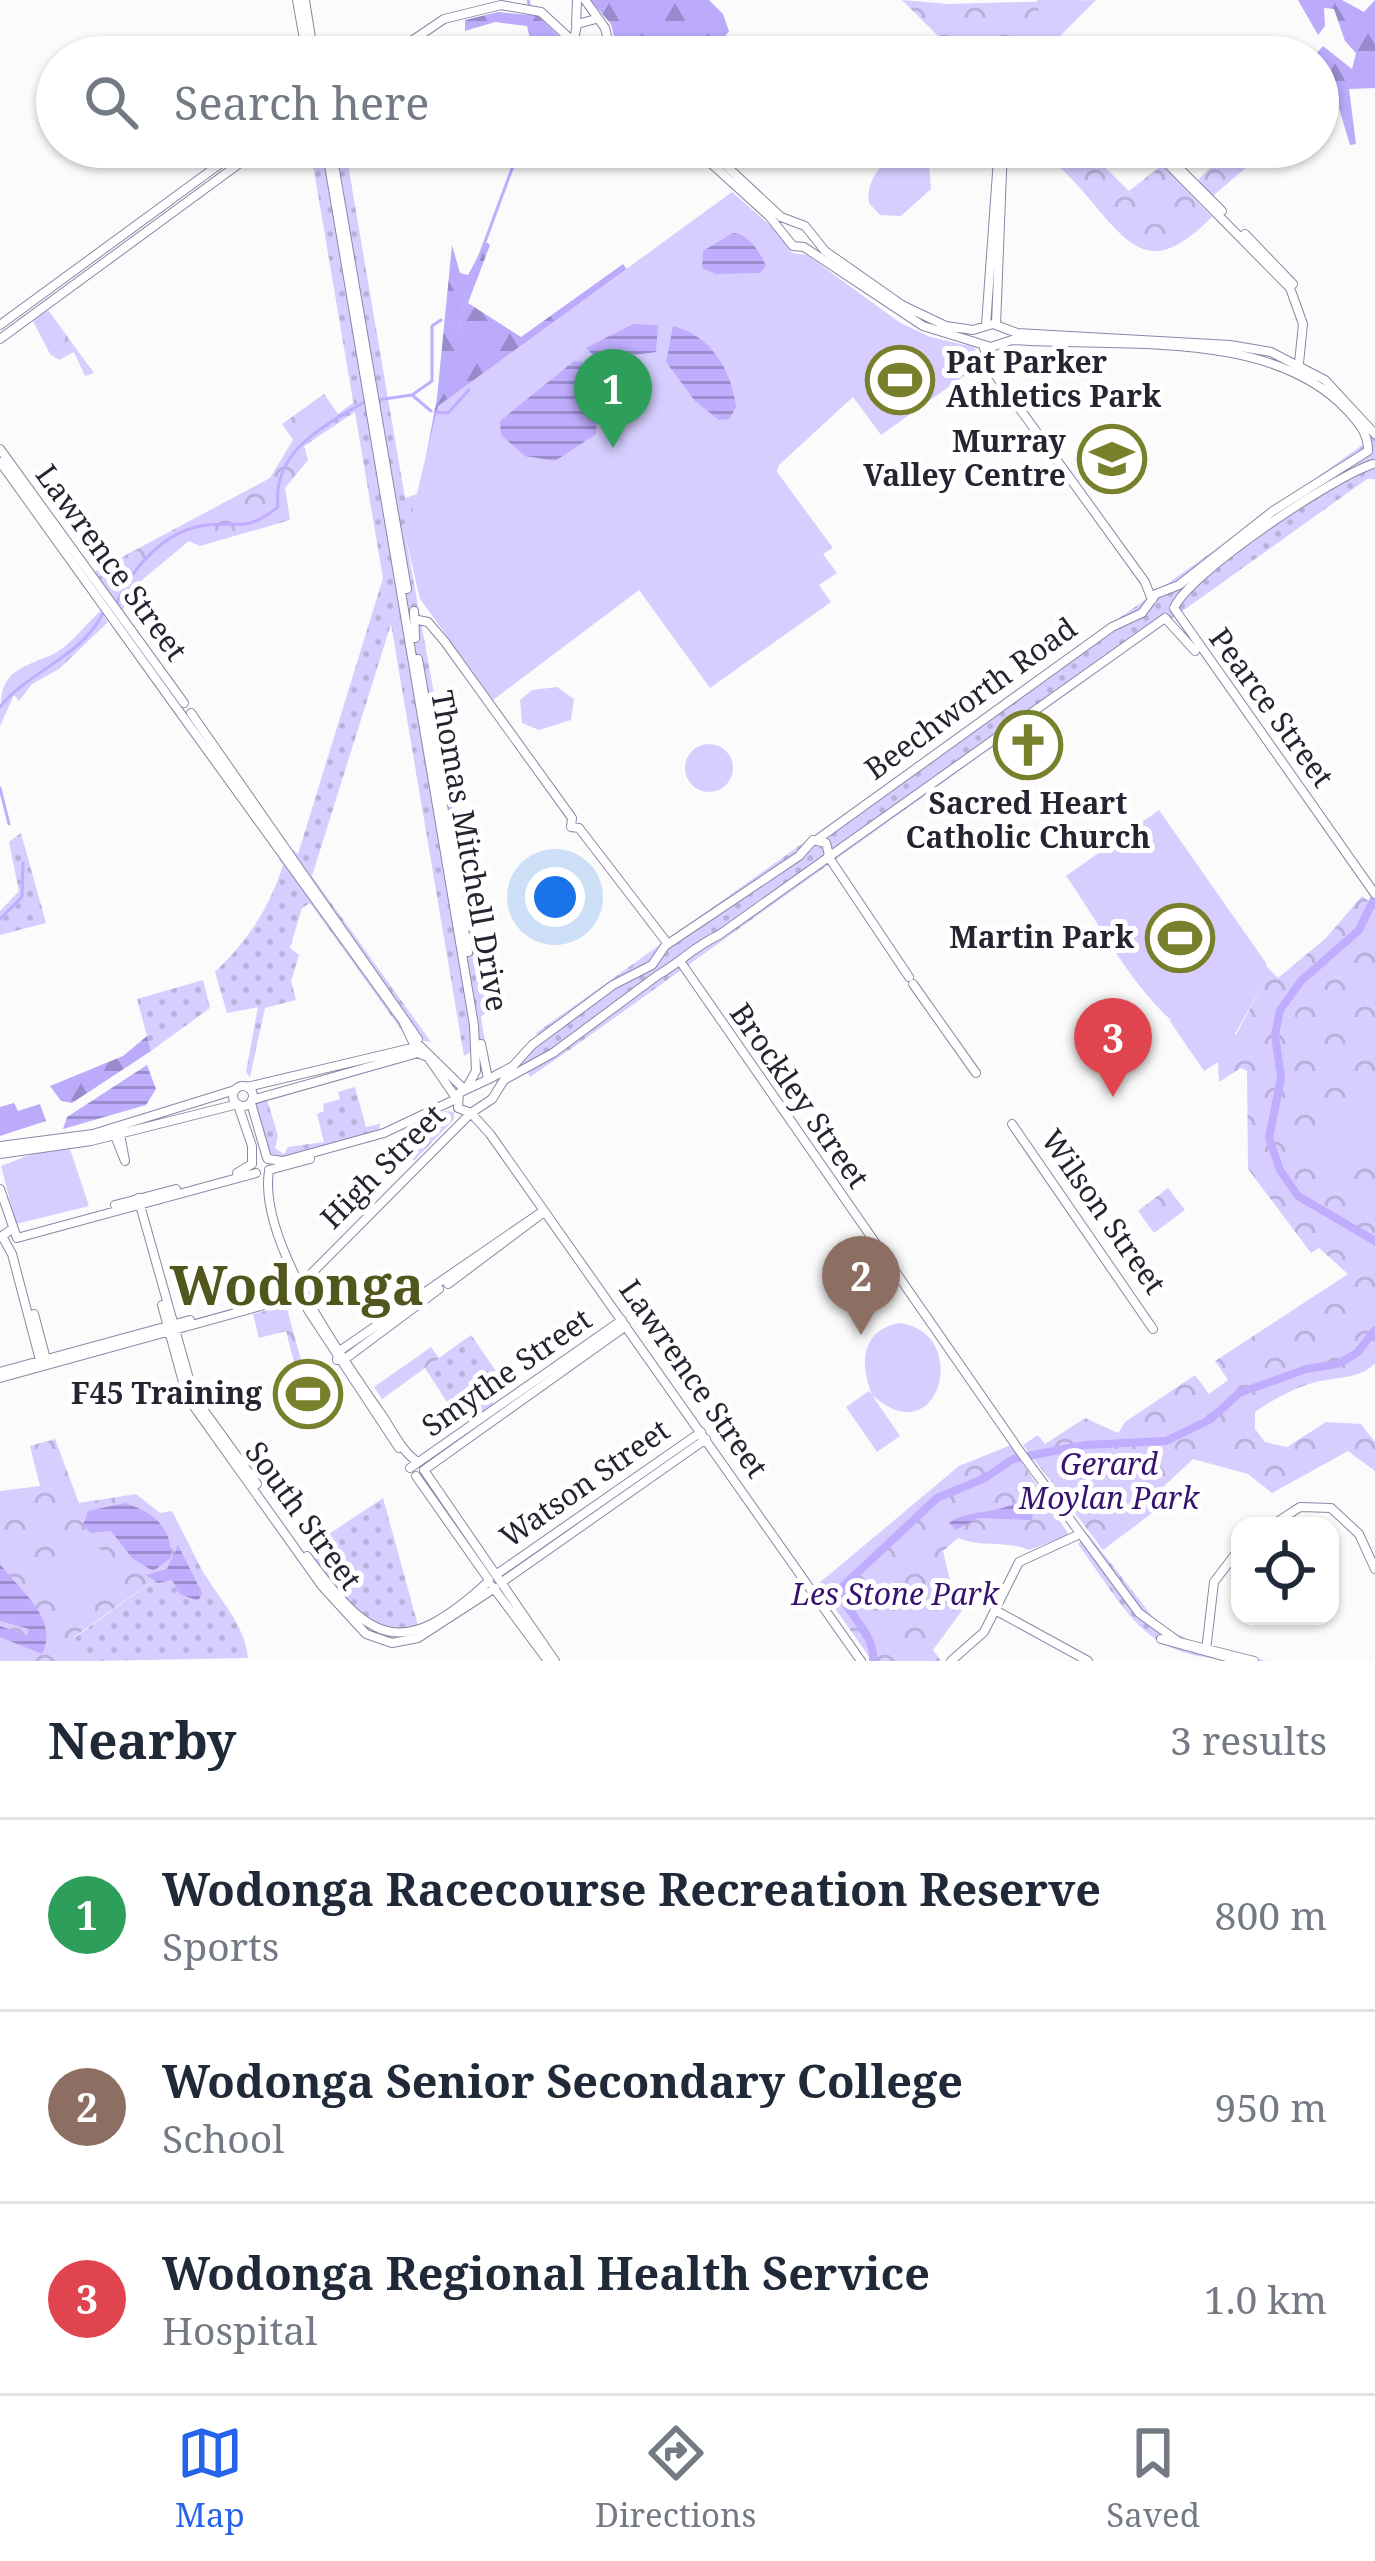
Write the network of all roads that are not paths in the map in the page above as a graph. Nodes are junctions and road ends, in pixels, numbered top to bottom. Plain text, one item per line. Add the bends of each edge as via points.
1 (301, 0) edge
2 (581, 0) edge
3 (596, 19) junction
4 (556, 22) junction
5 (575, 26) junction
6 (606, 34) edge
7 (307, 36) edge
8 (420, 36) edge
9 (569, 36) edge
10 (574, 36) edge
11 (216, 168) edge
12 (231, 168) edge
13 (331, 168) edge
14 (721, 168) edge
15 (724, 168) edge
16 (1000, 168) edge
17 (1176, 168) edge
18 (799, 224) junction
19 (811, 236) junction
20 (787, 237) junction
21 (121, 242) junction
22 (804, 248) junction
23 (85, 267) junction
24 (0, 326) edge
25 (991, 327) junction
26 (0, 339) edge
27 (983, 343) junction
28 (1146, 344) junction
29 (996, 346) junction
30 (1298, 367) junction
31 (995, 372) junction
32 (1371, 444) edge
33 (0, 449) edge
34 (0, 462) edge
35 (1374, 465) edge
36 (1273, 511) junction
37 (1281, 518) junction
38 (64, 544) junction
39 (1156, 596) junction
40 (1174, 608) junction
41 (412, 617) junction
42 (1165, 618) junction
43 (1202, 657) junction
44 (1063, 663) junction
45 (1082, 674) junction
46 (938, 753) junction
47 (950, 769) junction
48 (818, 839) junction
49 (809, 845) junction
50 (825, 859) junction
51 (1375, 893) edge
52 (665, 948) junction
53 (677, 965) junction
54 (471, 992) junction
55 (564, 1021) junction
56 (576, 1038) junction
57 (417, 1048) junction
58 (976, 1073) dead end
59 (320, 1076) junction
60 (488, 1079) junction
61 (450, 1082) junction
62 (247, 1088) junction
63 (466, 1088) junction
64 (235, 1090) junction
65 (495, 1094) junction
66 (251, 1101) junction
67 (457, 1103) junction
68 (238, 1104) junction
69 (482, 1106) junction
70 (204, 1107) junction
71 (470, 1112) junction
72 (484, 1126) junction
73 (117, 1131) junction
74 (1016, 1131) dead end
75 (0, 1150) edge
76 (319, 1154) junction
77 (124, 1158) dead end
78 (268, 1158) junction
79 (254, 1168) junction
80 (269, 1171) junction
81 (0, 1189) edge
82 (136, 1202) junction
83 (272, 1202) junction
84 (0, 1209) edge
85 (544, 1211) junction
86 (12, 1235) junction
87 (298, 1286) junction
88 (624, 1323) junction
89 (1154, 1326) dead end
90 (171, 1328) junction
91 (340, 1358) junction
92 (43, 1363) junction
93 (0, 1375) edge
94 (703, 1436) junction
95 (418, 1468) junction
96 (1285, 1517) edge
97 (1080, 1534) junction
98 (1231, 1560) edge
99 (1375, 1569) edge
100 (496, 1581) junction
101 (995, 1610) junction
102 (389, 1640) joint
103 (1206, 1651) junction
104 (552, 1661) edge
105 (861, 1661) edge
106 (951, 1661) edge
107 (1088, 1661) edge
108 (1241, 1661) edge
109 (1254, 1661) edge

1 - 7 main road
2 - 3 main road
2 - 5 main road
3 - 5 main road
3 - 6 main road
4 - 5 main road
4 - 8 main road via 530,8 485,6
4 - 9 main road
5 - 10 main road
11 - 21 main road
12 - 21 main road
13 - 41 main road, Thomas Mitchell Drive
14 - 20 main road
15 - 18 main road
16 - 25 main road
17 - 30 main road via 1286,282 1304,314
18 - 19 main road
18 - 20 main road
19 - 22 main road
19 - 25 main road via 916,314 946,326
20 - 22 main road
21 - 23 main road
22 - 27 main road via 913,320
23 - 24 main road
23 - 26 main road
25 - 27 main road
25 - 28 main road
25 - 29 main road
27 - 29 main road
27 - 31 main road
28 - 29 main road
28 - 30 main road via 1256,348
29 - 31 main road
30 - 32 main road
30 - 32 main road via 1332,386
31 - 39 main road
32 - 35 main road
32 - 36 main road, Beechworth Road
33 - 38 main road, Lawrence Street
34 - 38 main road, Lawrence Street
35 - 37 main road
36 - 37 main road
36 - 39 main road, Beechworth Road
37 - 40 main road via 1189,586
38 - 57 main road, Lawrence Street via 381,986
39 - 40 main road, Pearce Street
39 - 42 main road, Pearce Street
39 - 44 main road, Beechworth Road
40 - 42 main road, Beechworth Road
40 - 43 main road, Pearce Street
41 - 52 main road via 428,615
41 - 54 main road, Thomas Mitchell Drive
42 - 43 main road, Pearce Street
42 - 45 main road, Beechworth Road
43 - 51 main road, Pearce Street
44 - 45 main road
44 - 46 main road, Beechworth Road
45 - 47 main road, Beechworth Road
46 - 47 main road
46 - 48 main road, Beechworth Road
47 - 50 main road, Beechworth Road
48 - 49 main road, Beechworth Road
48 - 50 main road via 827,844
49 - 50 main road via 811,856
49 - 52 main road
50 - 53 main road, Beechworth Road via 691,947
50 - 58 main road
52 - 53 main road
52 - 53 main road
52 - 55 main road via 652,965
53 - 56 main road, Beechworth Road
53 - 97 main road, Brockley Street
54 - 60 main road, Thomas Mitchell Drive
54 - 63 main road, Thomas Mitchell Drive via 477,1051
55 - 56 main road
55 - 60 main road
56 - 65 main road, Beechworth Road via 504,1080
57 - 59 main road
57 - 61 main road
57 - 61 main road via 434,1054
59 - 62 main road
59 - 66 main road
60 - 63 main road
60 - 65 main road, Thomas Mitchell Drive
61 - 63 main road
61 - 67 main road
62 - 64 main road
62 - 66 main road
63 - 67 main road, High Street
64 - 68 main road
64 - 70 main road
65 - 69 main road, Beechworth Road
66 - 68 main road
66 - 78 main road
67 - 71 main road
67 - 76 main road
67 - 87 main road, High Street via 457,1120
68 - 70 main road
68 - 79 main road
69 - 71 main road, High Street
69 - 72 main road, Lawrence Street
70 - 73 main road
71 - 72 main road, Lawrence Street
71 - 87 main road, High Street
72 - 85 main road, Lawrence Street
73 - 75 main road
73 - 77 main road
74 - 89 main road, Wilson Street
76 - 78 main road
76 - 80 main road
78 - 79 main road via 258,1156
78 - 80 main road
79 - 80 main road
79 - 82 main road
79 - 83 main road
80 - 83 main road
81 - 86 main road
82 - 86 main road
82 - 90 main road, South Street
83 - 87 main road
84 - 86 main road
85 - 88 main road, Lawrence Street
85 - 91 main road
86 - 92 main road
87 - 90 main road, High Street
87 - 91 main road
88 - 94 main road, Lawrence Street
88 - 95 main road, Smythe Street
90 - 92 main road, High Street
90 - 102 main road, South Street via 191,1396 360,1630
91 - 95 main road
92 - 93 main road, High Street
94 - 100 main road, Watson Street
94 - 105 main road, Lawrence Street
95 - 100 main road
96 - 99 main road via 1300,1507 1331,1508 1359,1534
97 - 101 main road via 1019,1562
97 - 103 main road, Brockley Street via 1160,1632
98 - 103 main road via 1214,1582
100 - 102 main road, Watson Street via 423,1632
100 - 104 main road
101 - 106 main road
101 - 107 main road
103 - 108 main road, Brockley Street
103 - 109 main road, Brockley Street

